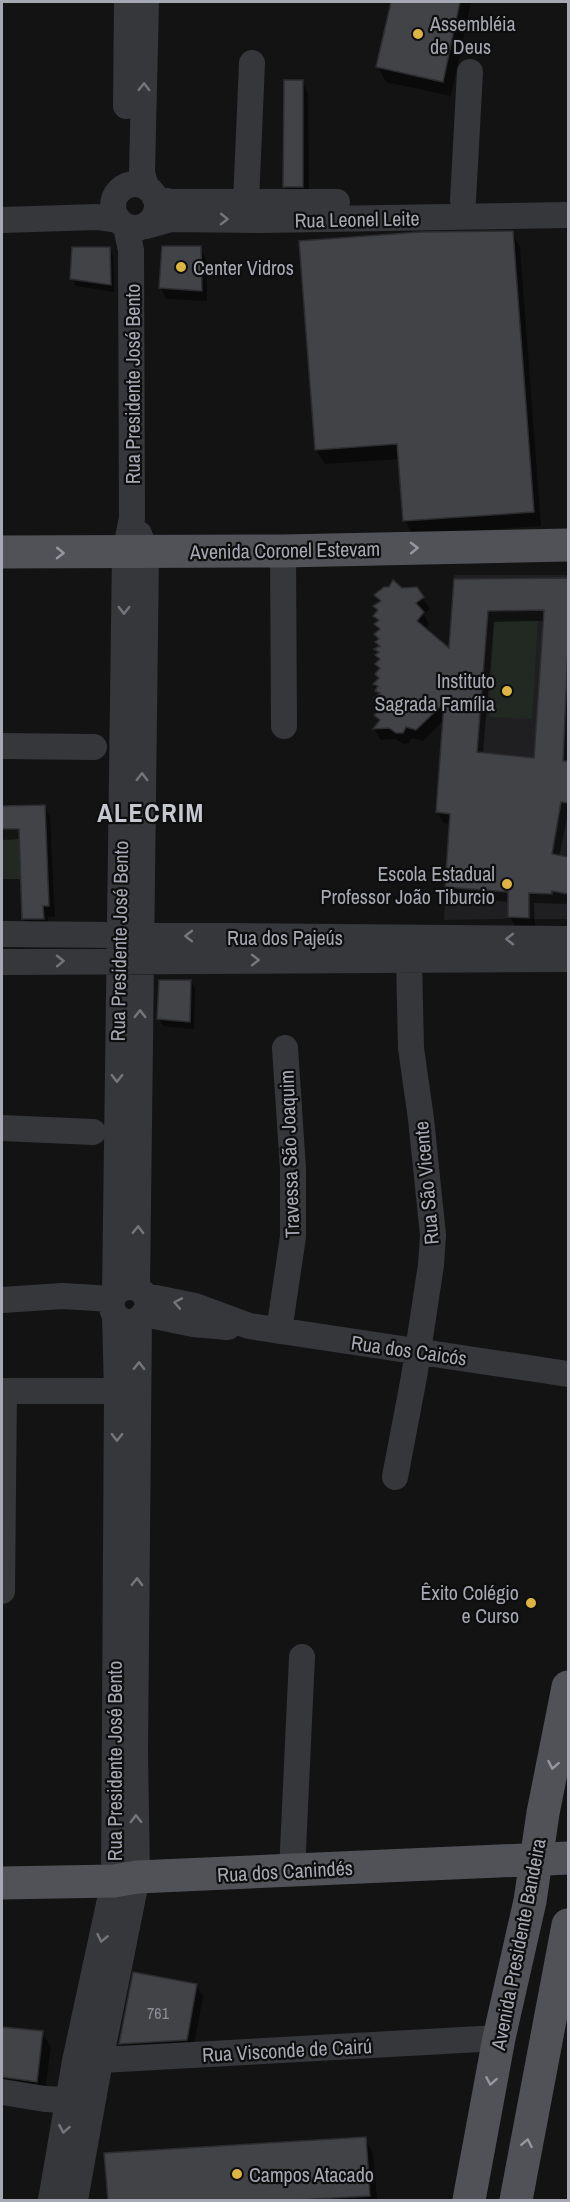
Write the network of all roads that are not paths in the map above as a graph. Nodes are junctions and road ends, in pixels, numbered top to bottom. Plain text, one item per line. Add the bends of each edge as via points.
1 (127, 2) edge
2 (146, 2) edge
3 (252, 63) dead end
4 (470, 72) dead end
5 (568, 199) edge
6 (463, 200) junction
7 (246, 202) junction
8 (2, 203) edge
9 (533, 208) junction
10 (376, 210) junction
11 (133, 213) junction
12 (568, 215) edge
13 (2, 220) edge
14 (568, 545) edge
15 (283, 551) junction
16 (2, 552) edge
17 (136, 552) junction
18 (284, 726) dead end
19 (2, 746) edge
20 (94, 747) dead end
21 (2, 934) edge
22 (129, 935) junction
23 (568, 939) edge
24 (409, 959) junction
25 (568, 960) edge
26 (129, 961) junction
27 (2, 962) edge
28 (285, 1048) dead end
29 (2, 1128) edge
30 (93, 1132) dead end
31 (10, 1300) edge
32 (128, 1305) junction
33 (279, 1331) junction
34 (418, 1351) junction
35 (568, 1374) edge
36 (3, 1391) edge
37 (117, 1391) junction
38 (127, 1470) junction
39 (396, 1477) dead end
40 (2, 1591) edge
41 (302, 1657) dead end
42 (568, 1687) edge
43 (568, 1858) edge
44 (535, 1859) junction
45 (292, 1870) junction
46 (126, 1879) junction
47 (2, 1883) edge
48 (568, 1925) edge
49 (561, 2000) edge
50 (500, 2038) junction
51 (87, 2061) junction
52 (2, 2092) edge
53 (81, 2101) junction
54 (65, 2192) edge
55 (469, 2200) edge
56 (516, 2200) edge

1 - 11 street, Rua Presidente José Bento
11 -> 2 street, Rua Presidente José Bento via 142,172
3 - 7 street
4 - 6 street
5 - 9 street, Rua Leonel Leite
6 - 9 street, Rua Leonel Leite
6 - 10 street, Rua Leonel Leite
7 - 10 street, Rua Leonel Leite
7 - 11 street, Rua Leonel Leite via 171,202
8 - 11 street via 97,202
9 - 10 street, Rua Leonel Leite
9 - 12 street, Rua Leonel Leite
11 -> 10 street, Rua Leonel Leite via 171,219 262,220
11 - 13 street
11 - 17 street, Rua Presidente José Bento via 132,518
15 -> 14 main road, Avenida Coronel Estevam
15 - 17 main road, Avenida Coronel Estevam
15 - 18 street
16 -> 17 main road, Avenida Coronel Estevam
17 - 22 street, Rua Presidente José Bento
19 - 20 street
21 - 22 street, Rua dos Pajeús
23 -> 22 street, Rua dos Pajeús
22 - 26 street, Rua Presidente José Bento
24 - 25 street, Rua dos Pajeús
26 -> 24 street, Rua dos Pajeús
24 - 34 street, Rua São Vicente via 411,1048 433,1235
27 -> 26 street, Rua dos Pajeús
26 - 32 street, Rua Presidente José Bento
28 - 33 street, Travessa São Joaquim via 293,1237
29 - 30 street
31 - 32 street, Rua dos Caicós via 40,1297
32 - 33 street, Rua dos Caicós via 217,1327 249,1326
32 - 37 street, Rua Presidente José Bento
38 -> 32 street, Rua Presidente José Bento
33 - 34 street, Rua dos Caicós
34 - 35 street, Rua dos Caicós
34 - 39 street, Rua São Vicente
36 - 37 street
36 - 40 street
37 -> 38 street, Rua Presidente José Bento
38 - 46 street, Rua Presidente José Bento
41 - 45 street
42 -> 44 main road, Avenida Presidente Bandeira
43 - 44 main road, Rua dos Canindés
44 - 45 main road, Rua dos Canindés
44 - 50 main road, Avenida Presidente Bandeira via 530,1901
45 - 46 main road, Rua dos Canindés
46 - 47 main road, Rua dos Canindés
46 - 51 street, Rua Presidente José Bento
48 - 49 main road
56 -> 49 main road
50 - 51 street, Rua Visconde de Cairú
50 -> 55 main road, Avenida Presidente Bandeira
51 - 53 street, Rua Presidente José Bento
52 - 53 street
53 - 54 street, Rua Presidente José Bento

